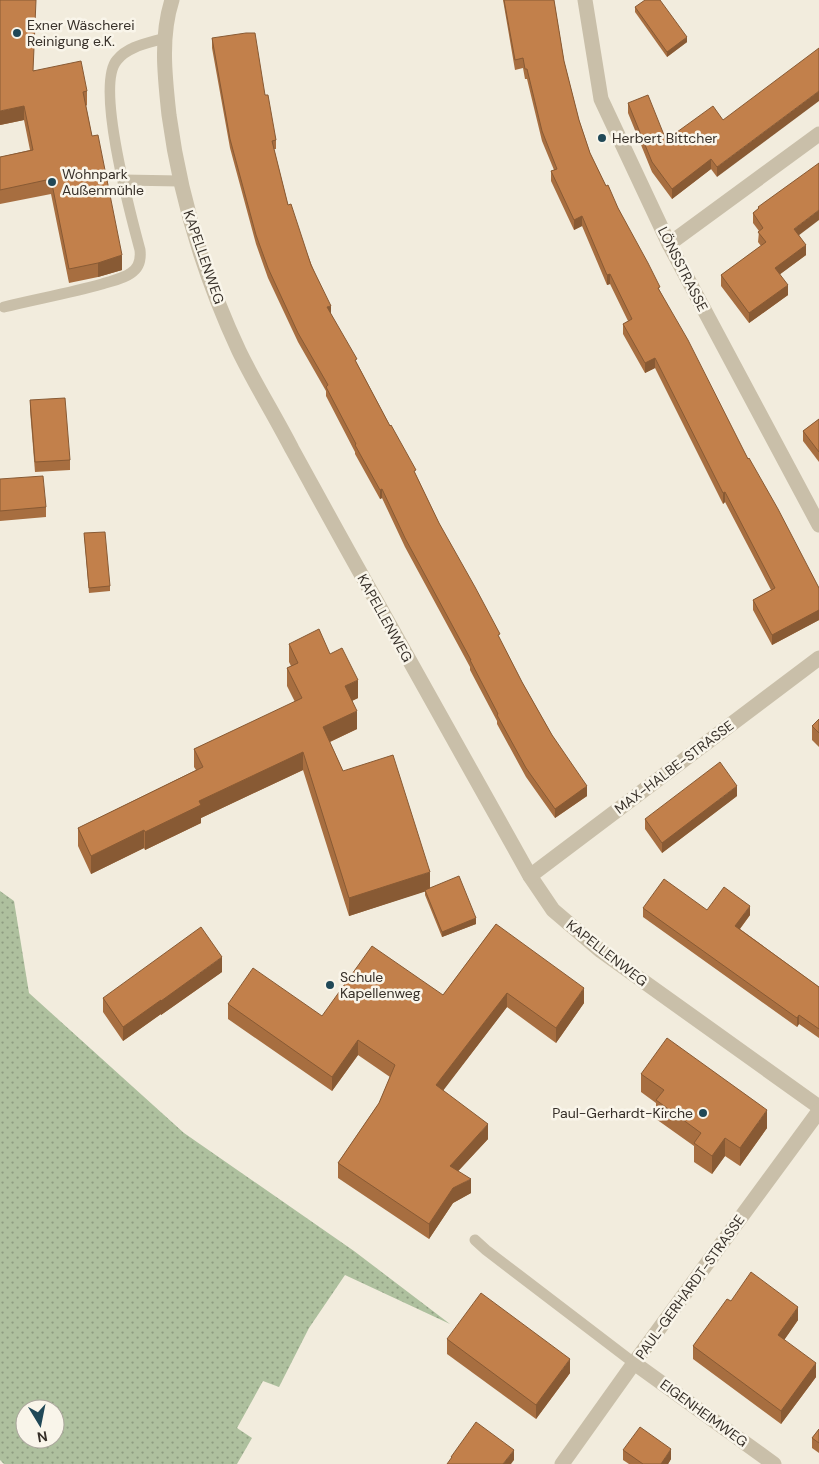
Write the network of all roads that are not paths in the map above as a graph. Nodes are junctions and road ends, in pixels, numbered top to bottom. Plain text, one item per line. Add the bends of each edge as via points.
1 (172, 0) edge
2 (584, 0) edge
3 (165, 38) junction
4 (819, 134) edge
5 (123, 180) junction
6 (180, 181) junction
7 (669, 244) junction
8 (4, 307) dead end
9 (819, 525) edge
10 (819, 658) edge
11 (530, 876) junction
12 (819, 1107) edge
13 (819, 1111) edge
14 (475, 1240) dead end
15 (634, 1363) junction
16 (562, 1464) edge
17 (774, 1464) edge

1 - 3 street, KAPELLENWEG
2 - 7 street, LÖNSSTRASSE via 600,99
3 - 5 lane via 126,52 112,68 110,97
3 - 6 street, KAPELLENWEG via 166,86
4 - 7 street
5 - 6 lane
5 - 8 lane via 141,257 132,273 81,290
6 - 11 street, KAPELLENWEG via 200,254 240,352
7 - 9 street, LÖNSSTRASSE
10 - 11 street, MAX-HALBE-STRASSE
11 - 12 street, KAPELLENWEG via 553,910 601,952
13 - 15 street, PAUL-GERHARDT-STRASSE
14 - 15 lane
15 - 16 street, PAUL-GERHARDT-STRASSE
15 - 17 street, EIGENHEIMWEG

